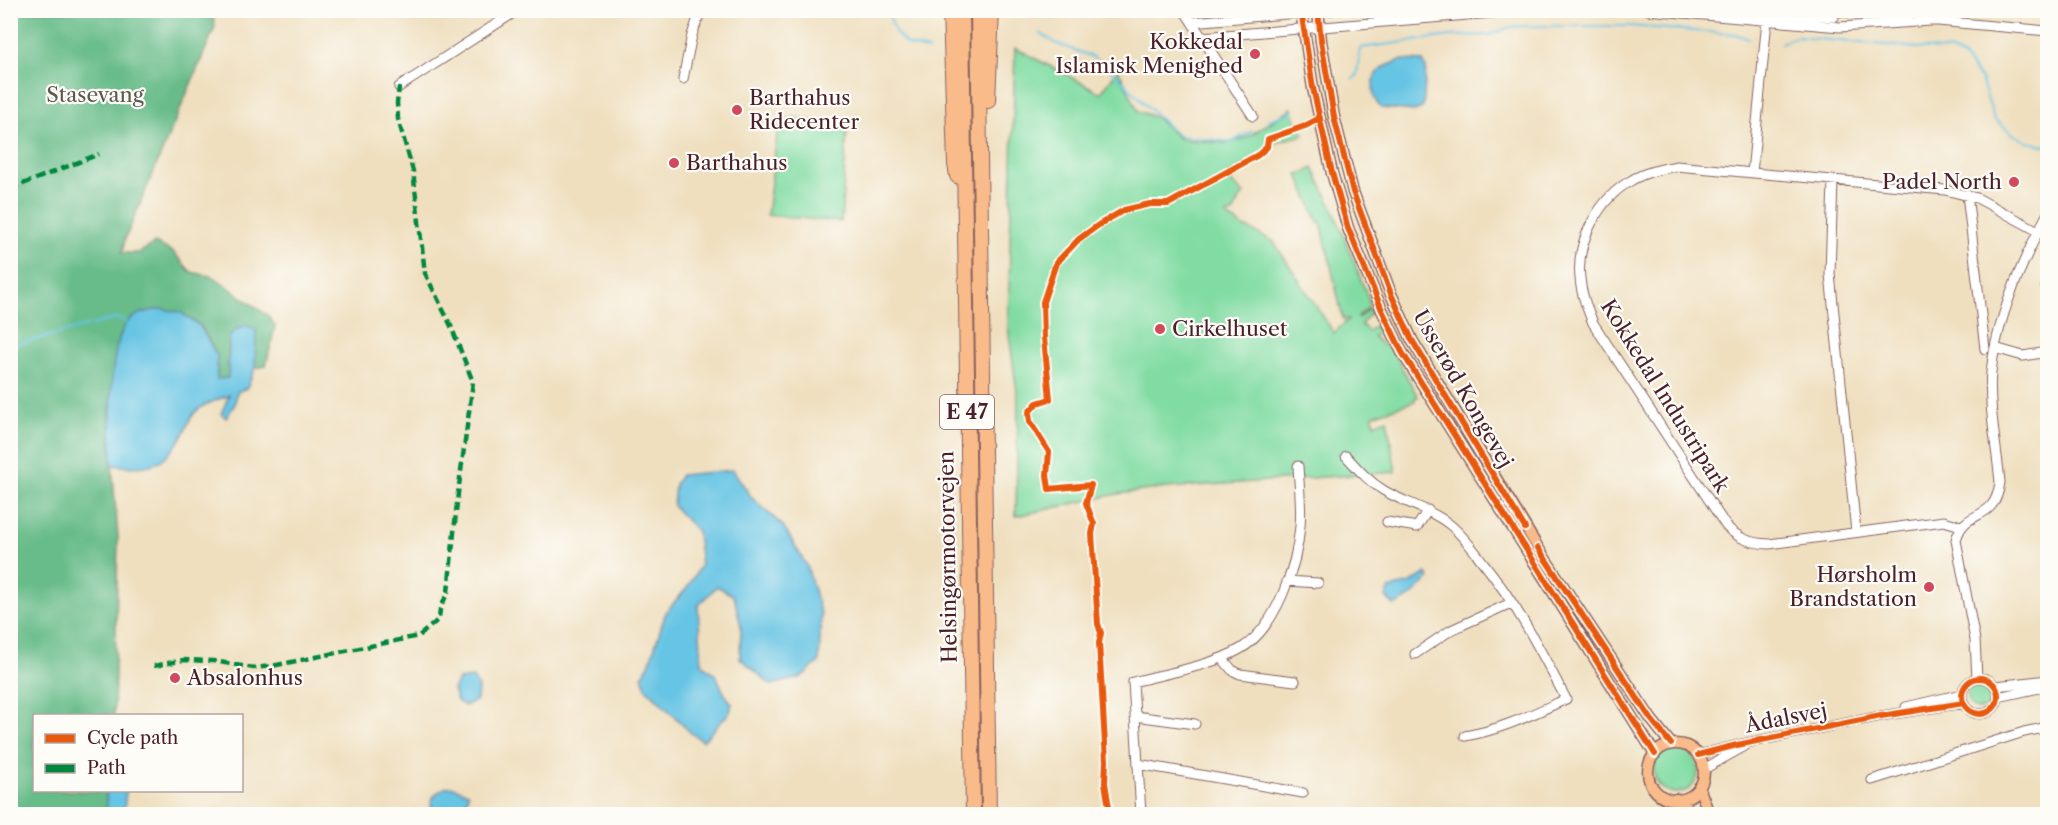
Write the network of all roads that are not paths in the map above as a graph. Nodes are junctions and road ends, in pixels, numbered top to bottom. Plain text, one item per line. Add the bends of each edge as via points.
1 (518, 10) edge
2 (701, 10) edge
3 (950, 10) edge
4 (962, 10) edge
5 (978, 10) edge
6 (992, 10) edge
7 (1184, 10) edge
8 (1333, 10) edge
9 (1528, 10) edge
10 (1648, 10) edge
11 (1823, 10) edge
12 (1318, 11) edge
13 (1301, 12) edge
14 (1865, 14) junction
15 (1767, 16) edge
16 (1931, 21) junction
17 (1192, 22) junction
18 (1320, 28) junction
19 (1303, 29) junction
20 (2048, 31) edge
21 (1202, 38) junction
22 (683, 79) dead end
23 (399, 87) dead end
24 (1253, 116) dead end
25 (981, 169) junction
26 (1752, 173) junction
27 (1833, 181) junction
28 (1967, 194) junction
29 (2048, 213) edge
30 (965, 226) junction
31 (2038, 231) junction
32 (2048, 283) edge
33 (2048, 288) edge
34 (1990, 349) junction
35 (2048, 352) edge
36 (1346, 456) dead end
37 (1298, 466) dead end
38 (1428, 510) junction
39 (1387, 522) dead end
40 (1961, 526) junction
41 (1856, 532) junction
42 (1287, 581) junction
43 (1318, 583) dead end
44 (1511, 603) junction
45 (1415, 654) dead end
46 (1222, 658) junction
47 (1977, 678) junction
48 (2048, 680) edge
49 (1295, 681) dead end
50 (1996, 686) junction
51 (2048, 686) edge
52 (1998, 697) junction
53 (1963, 699) junction
54 (1135, 716) junction
55 (1195, 724) dead end
56 (2048, 727) edge
57 (1465, 735) dead end
58 (1671, 744) junction
59 (1747, 744) junction
60 (1655, 753) junction
61 (1698, 755) junction
62 (1138, 764) junction
63 (1704, 769) junction
64 (1872, 780) dead end
65 (1699, 787) junction
66 (1303, 793) dead end
67 (1676, 800) junction
68 (973, 814) edge
69 (989, 814) edge
70 (1141, 814) edge
71 (1695, 814) edge
72 (1709, 814) edge

1 - 23 street
2 - 22 street
3 - 30 highway via 955,165
4 - 30 highway, Helsingørmotorvejen / E 47
5 - 25 highway, Helsingørmotorvejen / E 47
6 - 25 highway
7 - 17 street
8 - 12 street
9 - 18 street
10 - 15 street
11 - 14 street
12 - 13 street
12 - 18 main road, Usserød Kongevej
13 - 17 street
13 - 19 main road, Usserød Kongevej
14 - 15 street
14 - 16 street
15 - 16 street via 1840,27
15 - 26 street
16 - 20 street
17 - 21 street
18 - 19 street
18 - 58 main road, Usserød Kongevej via 1334,117 1353,192 1412,340 1540,551
19 - 21 street
19 - 60 main road, Usserød Kongevej via 1313,88 1348,228 1402,352
21 - 24 street
25 - 69 highway, Helsingørmotorvejen / E 47
26 - 27 street, Kokkedal Industripark
26 - 41 street, Kokkedal Industripark via 1676,166 1625,184 1607,200 1580,252 1584,300 1593,323 1737,537 1751,544 1769,544
27 - 28 street, Kokkedal Industripark
27 - 41 street via 1830,274
28 - 31 street, Kokkedal Industripark
28 - 34 street
29 - 31 street
30 - 68 highway, Helsingørmotorvejen / E 47
31 - 34 street
32 - 33 street
34 - 35 street via 2023,356
34 - 40 street via 1999,493 1986,512
36 - 38 street via 1384,491
37 - 42 street via 1300,524
38 - 39 street via 1418,527
38 - 44 street via 1465,540
40 - 41 street, Kokkedal Industripark via 1944,521
40 - 47 street via 1956,540 1975,640
42 - 43 street
42 - 46 street via 1262,630 1244,647
44 - 45 street via 1451,630
44 - 57 street via 1566,699 1517,721
46 - 49 street via 1240,674
46 - 54 street via 1133,682
47 - 50 street via 1988,679
47 - 53 street via 1968,682
48 - 50 street
50 - 52 street
51 - 52 street
52 - 53 street via 1986,713 1967,708
53 - 59 street, Ådalsvej
54 - 55 street
54 - 62 street
56 - 64 street
58 - 60 main road
58 - 61 main road via 1683,745
59 - 61 street, Ådalsvej
59 - 63 street, Ådalsvej
60 - 67 main road via 1648,770 1652,786 1662,796
61 - 63 main road
62 - 66 street
62 - 70 street
63 - 65 main road
65 - 67 main road
65 - 72 main road
67 - 71 main road

